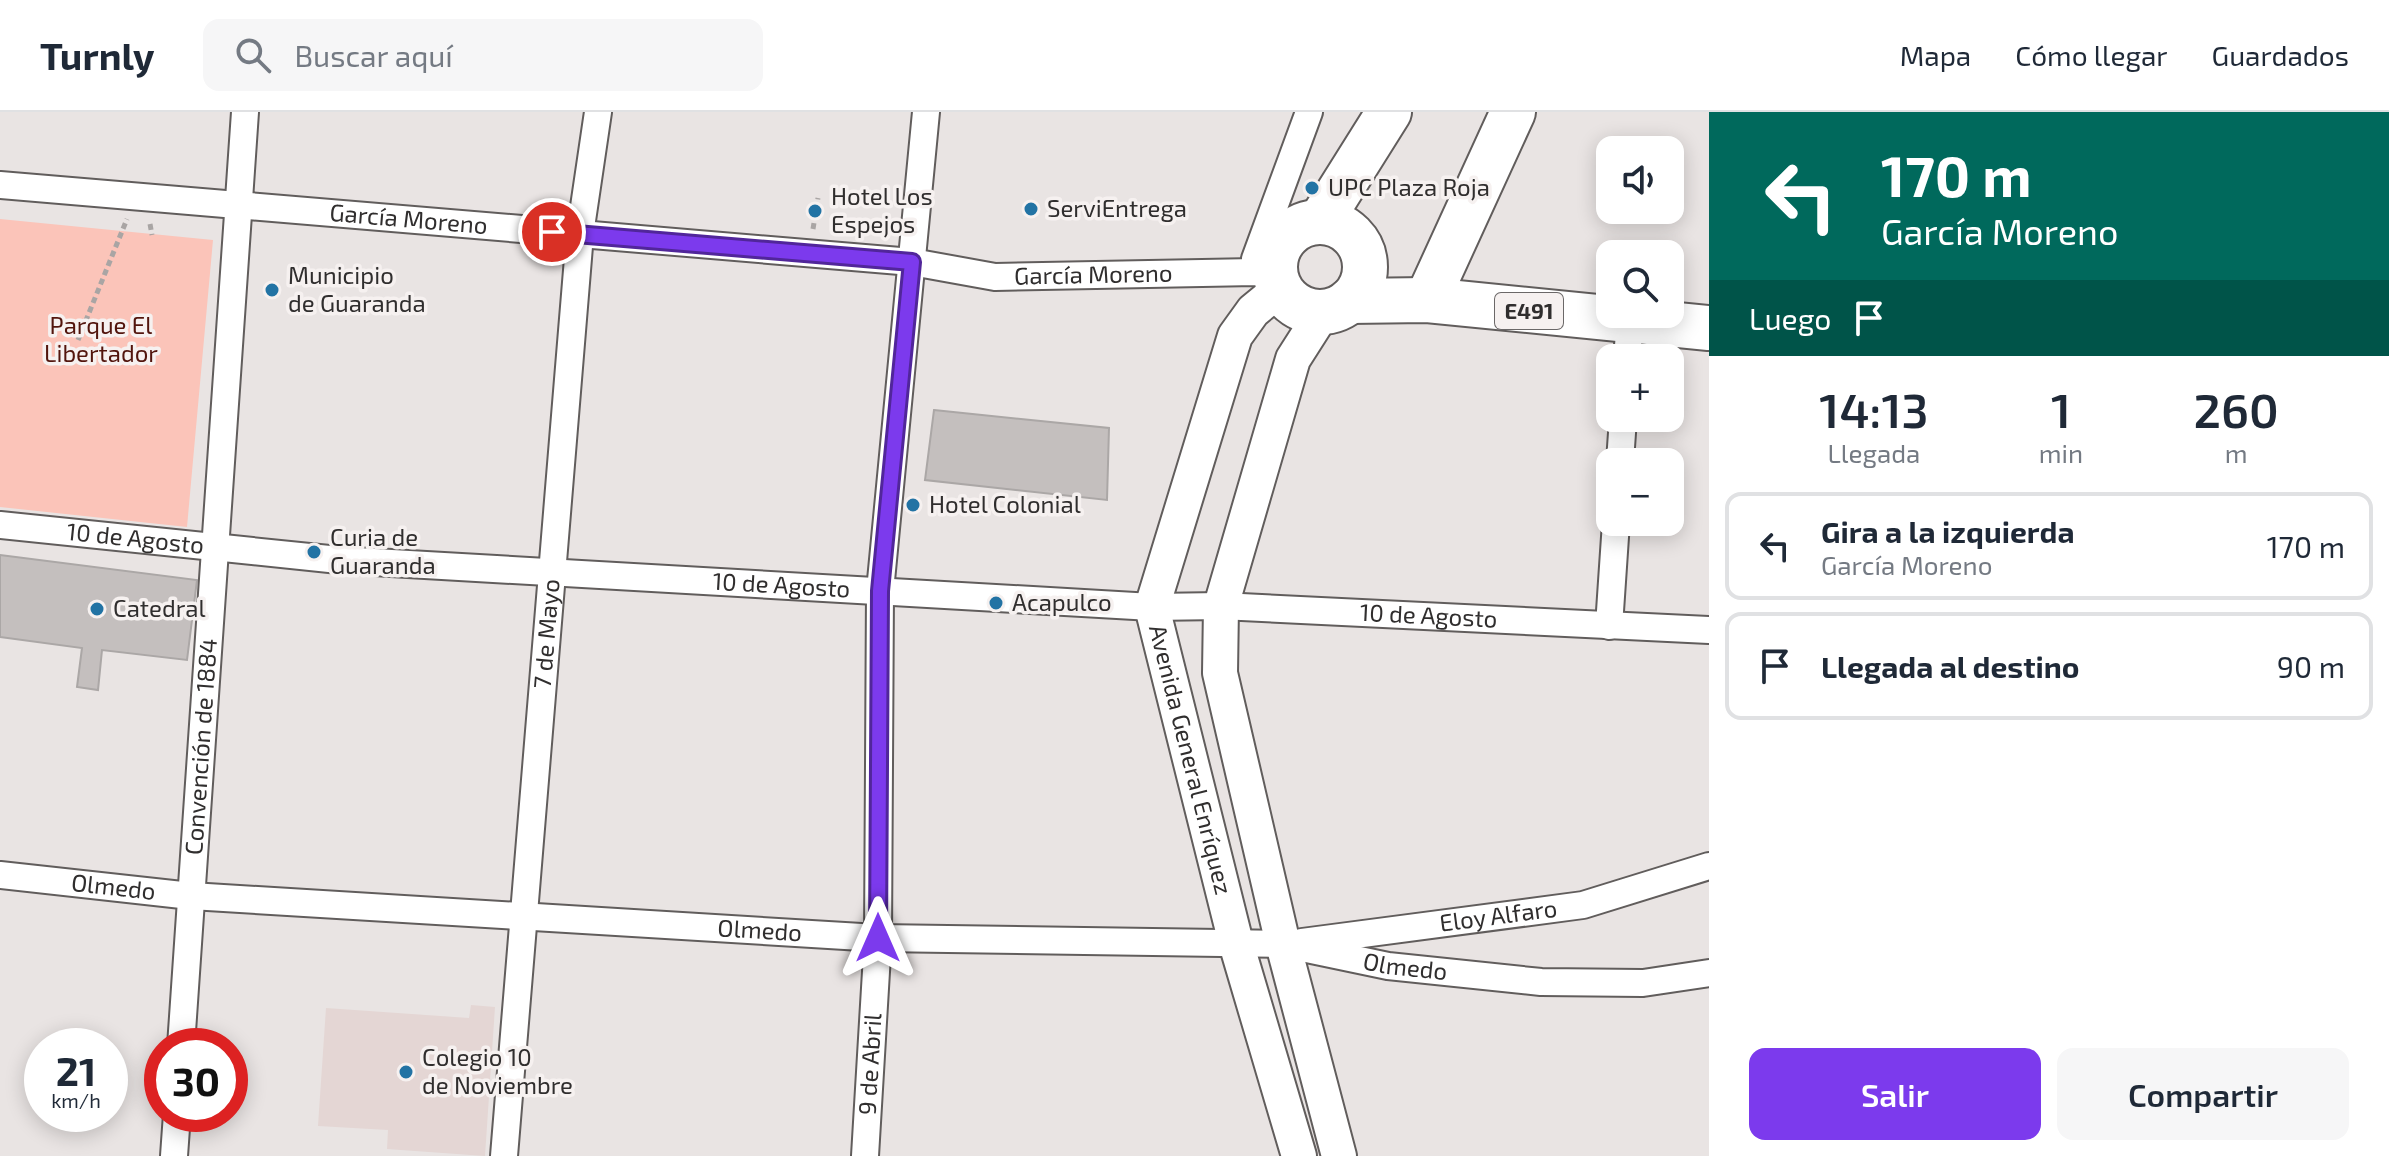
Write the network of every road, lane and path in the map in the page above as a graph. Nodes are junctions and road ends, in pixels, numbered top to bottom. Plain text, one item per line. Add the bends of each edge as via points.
1 (245, 112) edge
2 (598, 112) edge
3 (926, 112) edge
4 (1309, 112) edge
5 (1389, 112) edge
6 (1513, 112) edge
7 (0, 185) edge
8 (239, 205) junction
9 (131, 207) dead end
10 (1320, 222) junction
11 (580, 234) junction
12 (1364, 258) junction
13 (912, 262) junction
14 (1272, 270) junction
15 (1433, 288) junction
16 (1684, 299) edge
17 (1709, 302) edge
18 (1336, 306) junction
19 (1596, 319) edge
20 (1684, 327) edge
21 (1709, 328) edge
22 (78, 340) dead end
23 (0, 525) edge
24 (1615, 536) edge
25 (213, 545) junction
26 (551, 573) junction
27 (880, 591) junction
28 (1221, 606) junction
29 (1152, 607) junction
30 (1609, 626) junction
31 (1709, 630) edge
32 (1709, 866) edge
33 (0, 875) edge
34 (191, 896) junction
35 (525, 916) junction
36 (878, 938) junction
37 (1236, 943) junction
38 (1283, 944) junction
39 (1709, 973) edge
40 (182, 1028) edge
41 (176, 1132) edge
42 (174, 1156) edge
43 (504, 1156) edge
44 (865, 1156) edge
45 (1299, 1156) edge
46 (1339, 1156) edge

1 - 8 street, Convención de 1884
2 - 11 street, 7 de Mayo
3 - 13 street, 9 de Abril
4 - 14 street
5 - 10 highway
6 - 15 highway
7 - 8 street, García Moreno
8 - 11 street, García Moreno
8 - 25 street, Convención de 1884
9 - 22 path
10 - 12 highway via 1348,232
10 - 14 highway via 1287,237
11 - 13 street, García Moreno
11 - 26 street, 7 de Mayo
12 - 15 highway, E491
12 - 18 highway via 1363,281
13 - 14 street, García Moreno via 995,277
13 - 27 street, 9 de Abril
14 - 18 highway, E491 via 1298,306
14 - 29 street, Avenida General Enríquez via 1235,336
15 - 18 highway, E491
15 - 19 highway, E491
16 - 17 highway
18 - 28 street, Avenida General Enríquez via 1293,359
20 - 21 highway, E491
23 - 25 street, 10 de Agosto
24 - 30 street
25 - 26 street, 10 de Agosto via 339,560
25 - 34 street, Convención de 1884
26 - 27 street, 10 de Agosto
26 - 35 street, 7 de Mayo
27 - 29 street, 10 de Agosto
27 - 36 street, 9 de Abril
28 - 29 street, 10 de Agosto
28 - 30 street, 10 de Agosto
28 - 38 street, Avenida General Enríquez via 1220,673
29 - 37 street, Avenida General Enríquez
30 - 31 street, 10 de Agosto
32 - 38 street, Eloy Alfaro via 1583,905
33 - 34 street, Olmedo
34 - 35 street, Olmedo
34 - 40 street, Convención de 1884
35 - 36 street, Olmedo
35 - 43 street, 7 de Mayo
36 - 37 street, Olmedo
36 - 44 street, 9 de Abril
37 - 38 street, Olmedo
37 - 45 street, Avenida General Enríquez
38 - 39 street, Olmedo via 1388,966 1541,982 1643,983
38 - 46 street, Avenida General Enríquez
41 - 42 street

